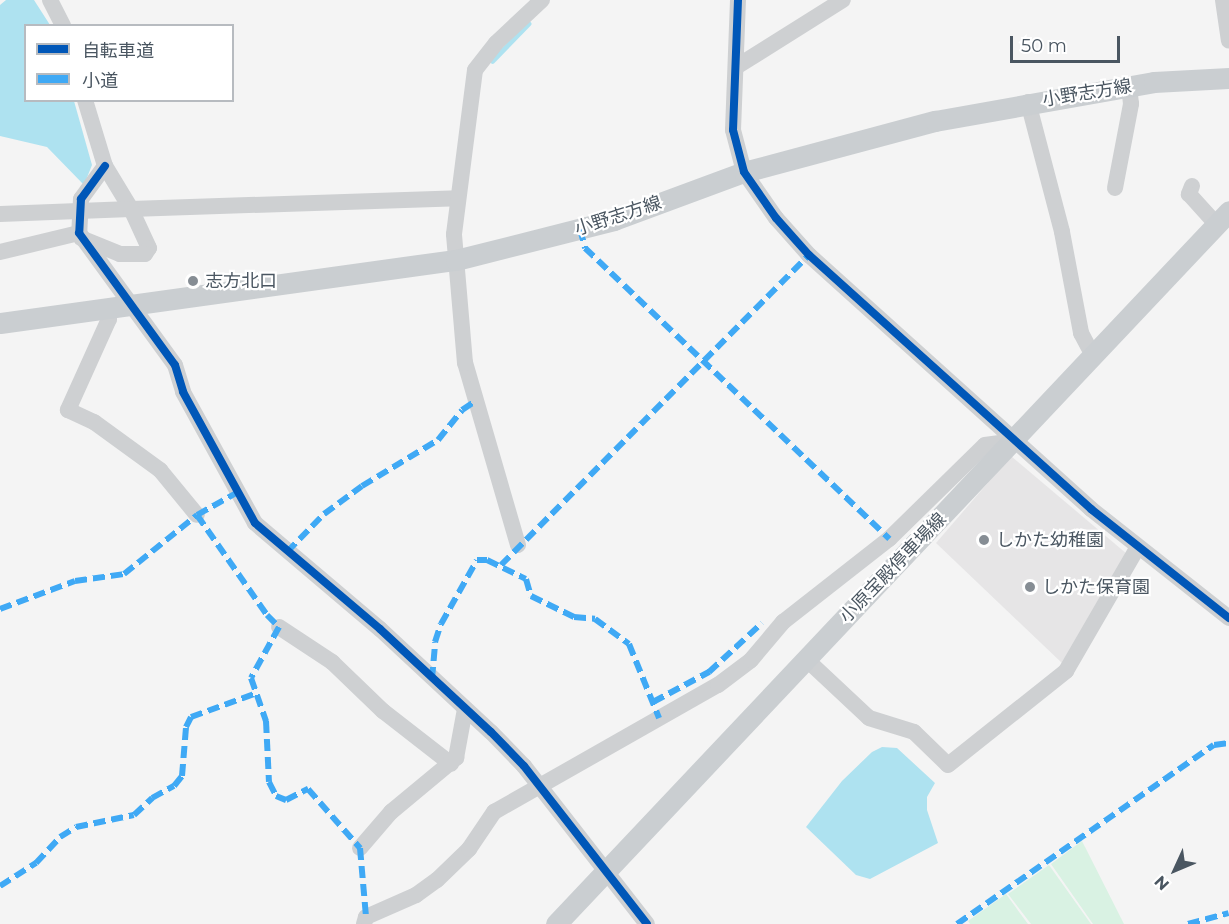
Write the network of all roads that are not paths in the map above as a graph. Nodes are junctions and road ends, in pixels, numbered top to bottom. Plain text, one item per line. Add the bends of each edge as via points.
1 (50, 0) edge
2 (542, 0) edge
3 (738, 0) edge
4 (843, 0) edge
5 (1223, 0) edge
6 (62, 24) edge
7 (1229, 41) edge
8 (736, 67) junction
9 (1229, 78) edge
10 (1129, 86) junction
11 (86, 102) edge
12 (1028, 102) junction
13 (105, 166) junction
14 (744, 172) junction
15 (1192, 186) dead end
16 (1114, 188) dead end
17 (458, 198) junction
18 (131, 209) junction
19 (80, 212) junction
20 (0, 214) edge
21 (1222, 217) edge
22 (80, 236) junction
23 (0, 252) edge
24 (456, 260) junction
25 (130, 304) junction
26 (105, 309) junction
27 (0, 323) edge
28 (1093, 356) junction
29 (1014, 441) junction
30 (197, 516) dead end
31 (518, 545) dead end
32 (1138, 547) junction
33 (1229, 618) edge
34 (279, 627) dead end
35 (806, 659) junction
36 (465, 709) junction
37 (451, 764) junction
38 (539, 788) junction
39 (360, 848) dead end
40 (607, 870) junction
41 (364, 924) edge
42 (556, 924) edge
43 (647, 924) edge

1 - 6 street
2 - 17 street via 496,43 475,70
3 - 8 street
4 - 8 street
5 - 7 street
8 - 14 street via 733,130
9 - 10 main road, 小野志方線
10 - 12 main road, 小野志方線
10 - 16 street via 1131,104 1114,160
11 - 13 street
12 - 14 main road, 小野志方線 via 924,124
12 - 28 street via 1062,232 1081,333
13 - 18 street
13 - 19 street via 81,199
14 - 24 main road, 小野志方線 via 614,220
14 - 29 street via 808,255
15 - 21 street via 1189,194
17 - 18 street
17 - 24 street
18 - 19 street
18 - 22 street via 149,248 144,254 120,254
19 - 20 street
19 - 22 street
21 - 28 main road, 小原宝殿停車場線
22 - 23 street
22 - 25 street
24 - 25 main road, 小野志方線
24 - 31 street via 465,363
25 - 26 main road, 小野志方線
25 - 36 street via 175,365 183,392 255,523 380,629
26 - 27 main road, 小野志方線
26 - 30 street via 109,319 68,410 94,422 160,470
28 - 29 main road, 小原宝殿停車場線
29 - 32 street
29 - 35 main road, 小原宝殿停車場線
29 - 38 street via 985,445 889,539 783,622 751,660 718,685
32 - 33 street
32 - 35 street via 1066,672 948,765 914,732 869,718
34 - 37 street via 332,662 383,711
35 - 40 main road, 小原宝殿停車場線
36 - 37 street via 457,756
36 - 38 street via 524,766
37 - 39 street via 391,812
38 - 40 street
38 - 41 street via 494,812 469,849 437,880 416,895 366,917
40 - 42 main road, 小原宝殿停車場線
40 - 43 street

